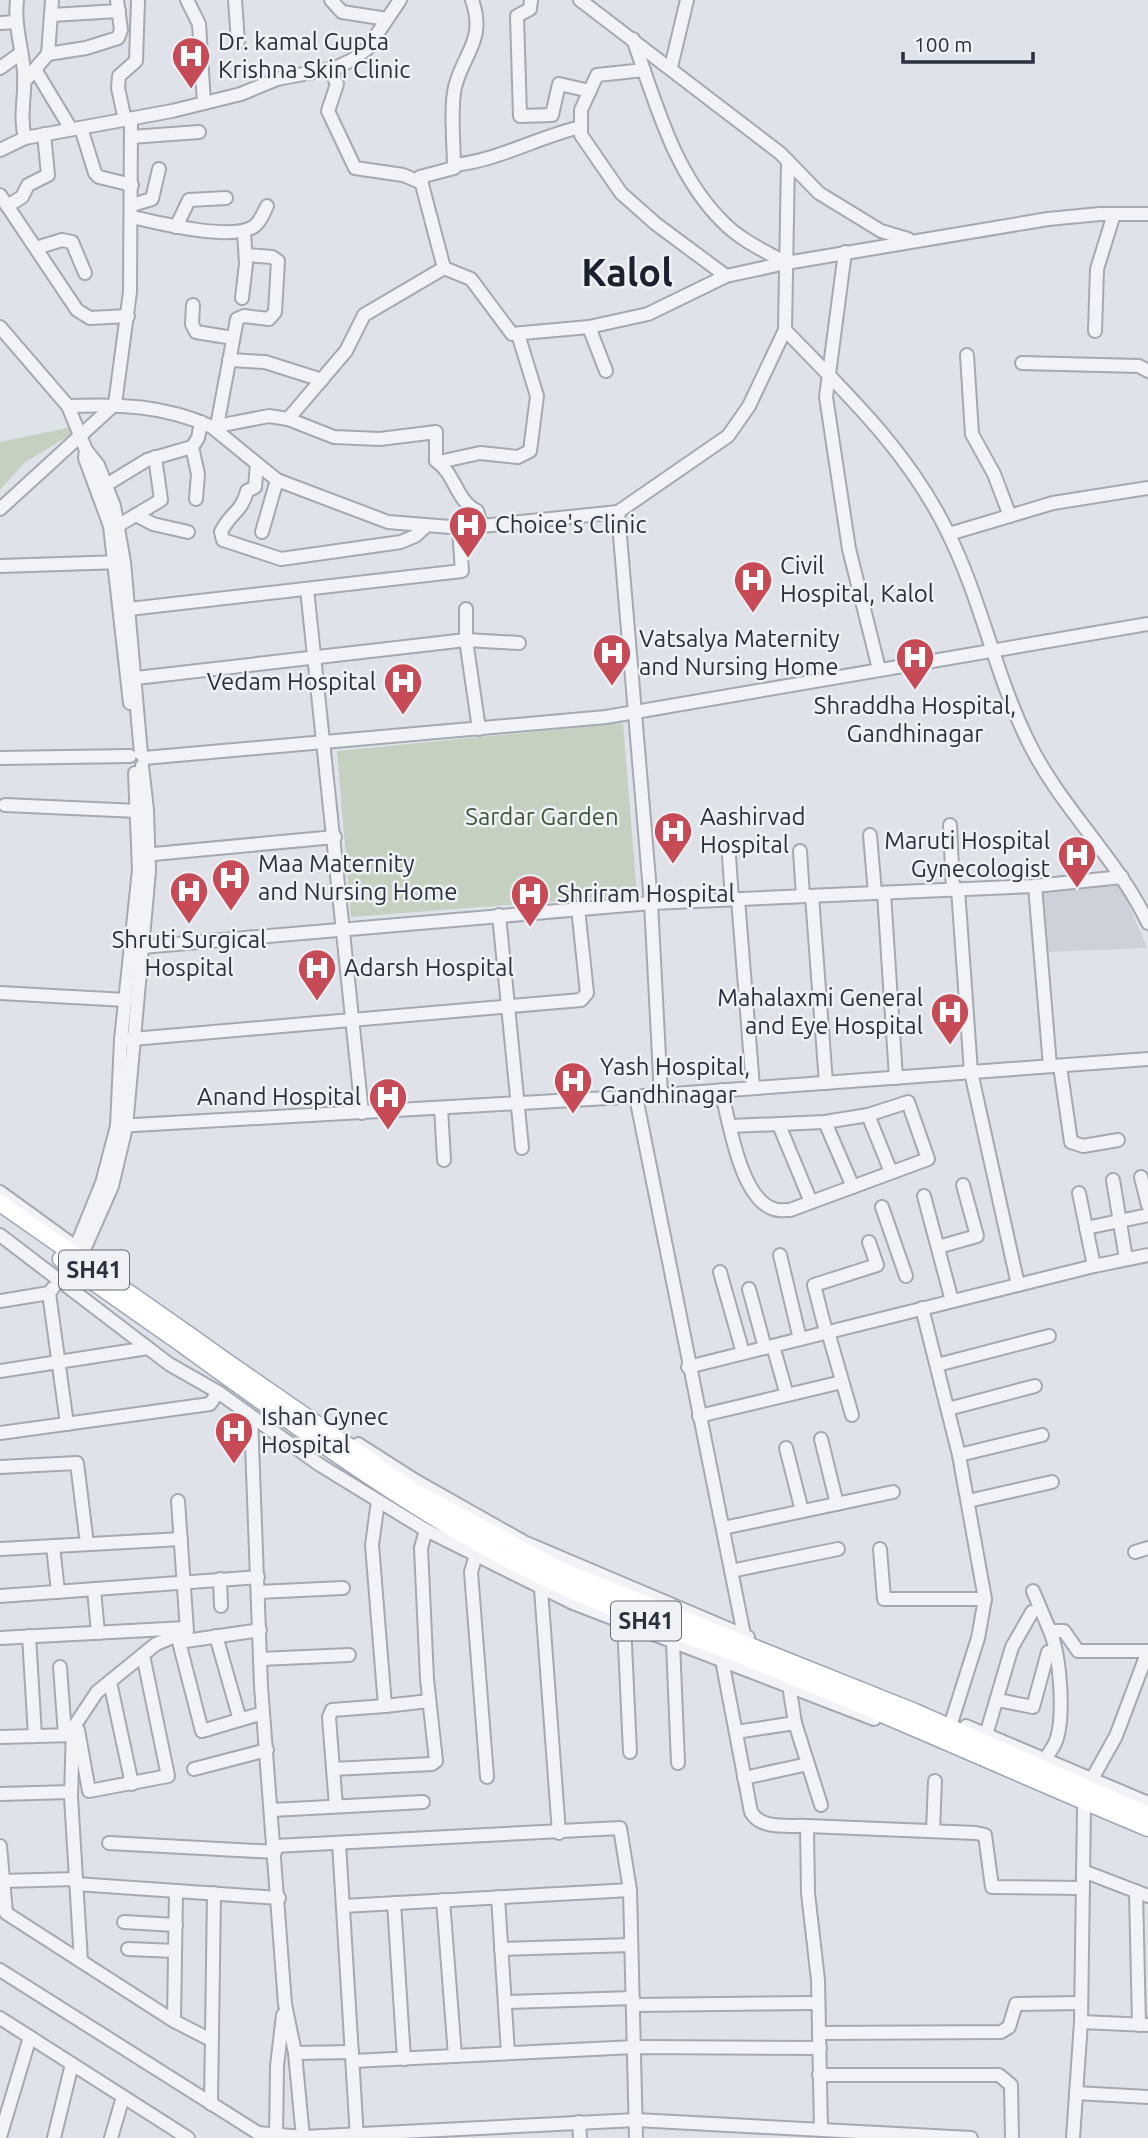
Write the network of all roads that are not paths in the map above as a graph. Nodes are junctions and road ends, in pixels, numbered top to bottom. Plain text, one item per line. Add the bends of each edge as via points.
1 (17, 0) edge
2 (52, 0) edge
3 (138, 0) edge
4 (187, 0) edge
5 (235, 0) edge
6 (331, 0) edge
7 (400, 0) edge
8 (472, 0) edge
9 (531, 0) edge
10 (580, 0) edge
11 (687, 0) edge
12 (118, 5) edge
13 (96, 6) edge
14 (51, 15) junction
15 (387, 19) junction
16 (16, 22) junction
17 (0, 23) edge
18 (634, 39) junction
19 (238, 42) dead end
20 (21, 52) junction
21 (48, 54) junction
22 (671, 67) junction
23 (0, 68) edge
24 (330, 69) junction
25 (644, 70) junction
26 (36, 71) junction
27 (24, 82) junction
28 (590, 91) junction
29 (204, 103) junction
30 (128, 120) junction
31 (581, 127) junction
32 (76, 129) junction
33 (200, 132) dead end
34 (44, 134) junction
35 (131, 137) junction
36 (25, 138) junction
37 (0, 150) edge
38 (788, 161) junction
39 (454, 165) junction
40 (159, 169) dead end
41 (422, 183) junction
42 (132, 185) junction
43 (226, 198) dead end
44 (4, 201) edge
45 (267, 206) dead end
46 (132, 211) junction
47 (1114, 214) junction
48 (1148, 215) edge
49 (176, 227) junction
50 (244, 230) junction
51 (912, 240) junction
52 (36, 248) junction
53 (845, 252) junction
54 (246, 255) junction
55 (786, 263) junction
56 (444, 268) junction
57 (85, 273) dead end
58 (726, 276) junction
59 (242, 298) dead end
60 (193, 305) dead end
61 (128, 316) junction
62 (0, 327) edge
63 (589, 327) junction
64 (785, 330) junction
65 (1095, 331) dead end
66 (518, 334) junction
67 (233, 338) junction
68 (967, 355) dead end
69 (229, 360) junction
70 (1022, 363) dead end
71 (606, 370) dead end
72 (1148, 371) edge
73 (830, 376) junction
74 (322, 380) junction
75 (116, 404) junction
76 (68, 406) junction
77 (288, 419) junction
78 (210, 425) junction
79 (79, 436) junction
80 (192, 447) junction
81 (86, 450) junction
82 (155, 457) junction
83 (439, 462) junction
84 (257, 464) junction
85 (277, 480) junction
86 (106, 485) junction
87 (1148, 488) edge
88 (196, 499) dead end
89 (0, 509) edge
90 (618, 512) junction
91 (136, 515) junction
92 (1010, 516) junction
93 (118, 525) junction
94 (482, 526) junction
95 (425, 527) junction
96 (459, 528) junction
97 (188, 532) dead end
98 (262, 532) dead end
99 (949, 534) junction
100 (120, 562) junction
101 (0, 566) edge
102 (307, 589) junction
103 (129, 609) junction
104 (466, 609) dead end
105 (1148, 618) edge
106 (1148, 624) edge
107 (466, 640) junction
108 (519, 643) dead end
109 (990, 648) junction
110 (315, 657) junction
111 (879, 669) junction
112 (136, 678) junction
113 (635, 712) junction
114 (479, 729) junction
115 (325, 743) junction
116 (0, 758) edge
117 (137, 760) junction
118 (0, 764) edge
119 (5, 805) dead end
120 (138, 811) junction
121 (950, 825) dead end
122 (870, 835) dead end
123 (335, 837) junction
124 (800, 850) dead end
125 (144, 854) junction
126 (729, 856) dead end
127 (1122, 877) junction
128 (1035, 886) junction
129 (955, 890) junction
130 (880, 893) junction
131 (808, 896) junction
132 (735, 899) junction
133 (1144, 901) edge
134 (651, 903) junction
135 (578, 908) junction
136 (499, 915) junction
137 (1148, 923) edge
138 (344, 928) junction
139 (135, 948) junction
140 (0, 993) edge
141 (126, 1000) junction
142 (508, 1006) junction
143 (354, 1018) junction
144 (127, 1040) junction
145 (1148, 1059) edge
146 (1055, 1066) junction
147 (971, 1072) junction
148 (896, 1078) junction
149 (826, 1083) junction
150 (752, 1087) junction
151 (721, 1090) junction
152 (661, 1095) junction
153 (636, 1097) junction
154 (517, 1104) junction
155 (441, 1108) junction
156 (362, 1113) junction
157 (868, 1115) junction
158 (825, 1122) junction
159 (779, 1125) junction
160 (122, 1126) junction
161 (731, 1126) junction
162 (1118, 1140) dead end
163 (522, 1148) dead end
164 (444, 1160) dead end
165 (891, 1172) junction
166 (1142, 1177) dead end
167 (1113, 1180) dead end
168 (963, 1185) dead end
169 (853, 1187) junction
170 (0, 1192) edge
171 (1079, 1193) dead end
172 (925, 1196) dead end
173 (811, 1202) junction
174 (0, 1203) edge
175 (1148, 1205) edge
176 (882, 1207) dead end
177 (1148, 1215) edge
178 (0, 1216) edge
179 (1119, 1221) junction
180 (1086, 1228) junction
181 (0, 1235) edge
182 (869, 1242) dead end
183 (938, 1247) junction
184 (80, 1250) junction
185 (780, 1255) dead end
186 (1148, 1255) edge
187 (899, 1257) junction
188 (1126, 1259) junction
189 (877, 1265) junction
190 (1094, 1266) junction
191 (720, 1272) dead end
192 (906, 1276) dead end
193 (60, 1280) junction
194 (1018, 1284) junction
195 (749, 1289) dead end
196 (49, 1293) junction
197 (0, 1301) edge
198 (952, 1301) junction
199 (922, 1308) junction
200 (827, 1332) junction
201 (1049, 1336) dead end
202 (800, 1339) junction
203 (186, 1340) junction
204 (209, 1341) junction
205 (769, 1347) junction
206 (148, 1348) junction
207 (743, 1353) junction
208 (59, 1364) junction
209 (937, 1365) junction
210 (688, 1367) junction
211 (0, 1371) edge
212 (187, 1374) junction
213 (842, 1381) junction
214 (1035, 1386) dead end
215 (218, 1392) junction
216 (787, 1395) junction
217 (948, 1409) junction
218 (852, 1415) dead end
219 (699, 1416) junction
220 (251, 1417) junction
221 (67, 1424) junction
222 (0, 1433) edge
223 (1042, 1435) dead end
224 (821, 1439) dead end
225 (786, 1448) dead end
226 (960, 1455) junction
227 (0, 1467) edge
228 (1052, 1482) dead end
229 (892, 1492) dead end
230 (178, 1501) dead end
231 (378, 1501) junction
232 (968, 1501) junction
233 (837, 1504) junction
234 (802, 1511) junction
235 (723, 1528) junction
236 (426, 1530) junction
237 (181, 1539) junction
238 (87, 1544) junction
239 (53, 1546) junction
240 (0, 1549) edge
241 (838, 1549) dead end
242 (880, 1549) dead end
243 (476, 1555) junction
244 (731, 1571) junction
245 (258, 1577) junction
246 (220, 1580) junction
247 (184, 1582) junction
248 (0, 1583) edge
249 (343, 1588) dead end
250 (94, 1589) junction
251 (541, 1589) junction
252 (1033, 1591) dead end
253 (58, 1592) junction
254 (258, 1592) junction
255 (1, 1596) edge
256 (985, 1599) junction
257 (221, 1606) dead end
258 (1032, 1612) dead end
259 (624, 1623) junction
260 (187, 1628) junction
261 (260, 1630) junction
262 (1050, 1631) junction
263 (98, 1633) junction
264 (744, 1635) junction
265 (29, 1636) junction
266 (216, 1636) junction
267 (0, 1638) edge
268 (673, 1642) junction
269 (1148, 1651) edge
270 (1048, 1652) dead end
271 (143, 1655) junction
272 (349, 1656) dead end
273 (260, 1659) junction
274 (722, 1660) junction
275 (60, 1667) dead end
276 (110, 1682) junction
277 (789, 1685) junction
278 (998, 1700) junction
279 (429, 1701) junction
280 (385, 1706) junction
281 (263, 1713) junction
282 (240, 1720) junction
283 (952, 1720) junction
284 (795, 1723) junction
285 (71, 1730) junction
286 (736, 1732) junction
287 (986, 1735) junction
288 (35, 1736) junction
289 (0, 1737) edge
290 (267, 1750) junction
291 (630, 1752) dead end
292 (1045, 1759) junction
293 (678, 1763) dead end
294 (808, 1764) junction
295 (194, 1769) dead end
296 (333, 1769) junction
297 (487, 1777) dead end
298 (744, 1778) junction
299 (1092, 1779) junction
300 (935, 1781) dead end
301 (132, 1784) junction
302 (71, 1792) junction
303 (0, 1794) edge
304 (423, 1802) dead end
305 (1148, 1803) edge
306 (821, 1805) dead end
307 (1109, 1805) junction
308 (336, 1806) junction
309 (1084, 1807) junction
310 (272, 1810) junction
311 (1148, 1815) edge
312 (807, 1826) junction
313 (1148, 1828) edge
314 (933, 1831) junction
315 (559, 1833) junction
316 (1148, 1834) edge
317 (109, 1843) dead end
318 (338, 1843) junction
319 (0, 1846) edge
320 (275, 1849) junction
321 (1083, 1871) junction
322 (2, 1881) junction
323 (76, 1881) junction
324 (1083, 1888) junction
325 (630, 1889) junction
326 (176, 1891) junction
327 (214, 1893) junction
328 (1142, 1893) edge
329 (498, 1897) junction
330 (279, 1898) junction
331 (443, 1900) junction
332 (394, 1903) junction
333 (343, 1906) junction
334 (124, 1922) dead end
335 (176, 1924) junction
336 (631, 1945) junction
337 (128, 1949) dead end
338 (501, 1949) junction
339 (175, 1951) junction
340 (81, 1961) junction
341 (0, 1970) edge
342 (633, 2001) junction
343 (505, 2002) junction
344 (817, 2003) junction
345 (1081, 2003) junction
346 (285, 2004) junction
347 (0, 2018) edge
348 (174, 2021) junction
349 (1081, 2021) junction
350 (1143, 2025) edge
351 (820, 2033) junction
352 (30, 2037) junction
353 (211, 2040) junction
354 (634, 2047) junction
355 (820, 2048) junction
356 (295, 2053) junction
357 (508, 2053) junction
358 (352, 2056) junction
359 (455, 2056) junction
360 (404, 2059) junction
361 (72, 2064) junction
362 (819, 2075) junction
363 (1076, 2093) junction
364 (123, 2096) junction
365 (1148, 2097) edge
366 (211, 2104) junction
367 (636, 2120) junction
368 (579, 2122) junction
369 (821, 2129) junction
370 (525, 2131) edge
371 (491, 2132) edge
372 (1, 2133) edge
373 (171, 2133) edge
374 (435, 2133) edge
375 (796, 2133) edge
376 (394, 2134) edge
377 (357, 2135) edge
378 (276, 2137) edge
379 (303, 2137) edge
380 (54, 2138) edge
381 (111, 2138) edge
382 (188, 2138) edge
383 (580, 2138) edge
384 (636, 2138) edge
385 (956, 2138) edge
386 (971, 2138) edge
387 (1012, 2138) edge
388 (1073, 2138) edge

1 - 16 street
2 - 14 street
3 - 30 street via 136,61 118,81
4 - 29 street via 199,24
5 - 19 street
6 - 15 street via 342,12
7 - 15 street
8 - 39 street via 478,17 476,41 455,88
9 - 28 street via 530,9 517,16 520,116 552,114 559,84
10 - 18 street
11 - 22 street
12 - 13 street
12 - 21 street via 118,38
13 - 14 street
14 - 21 street
15 - 24 street via 367,49
16 - 17 street
16 - 20 street
18 - 22 street
18 - 25 street
20 - 23 street
20 - 27 street
21 - 26 street
22 - 38 street
24 - 29 street via 277,79
24 - 41 street via 337,84 328,111 352,164 359,170
25 - 28 street via 597,75
25 - 55 street via 690,183 723,223
26 - 27 street
26 - 32 street
27 - 36 street
28 - 31 street via 581,110
29 - 30 street
30 - 32 street
30 - 35 street
31 - 39 street via 536,139 496,157
31 - 58 street via 581,135 621,193
32 - 34 street
32 - 42 street via 95,173
33 - 35 street
34 - 36 street
34 - 44 street via 48,176 28,185 22,197
35 - 42 street
36 - 37 street
38 - 51 street via 819,193 881,231
38 - 55 street
39 - 41 street via 420,177
40 - 46 street via 152,199
41 - 56 street
42 - 46 street
43 - 49 street via 189,200
44 - 52 street
45 - 50 street via 257,224
46 - 49 street
46 - 61 street
47 - 48 street
47 - 51 street
47 - 65 street via 1097,269
49 - 50 street
50 - 54 street
51 - 53 street
52 - 57 street via 62,240 72,242
52 - 61 street via 82,315
53 - 55 street
53 - 73 street
54 - 59 street
54 - 67 street via 278,261 275,312 270,320 240,317
55 - 58 street
55 - 64 street
56 - 66 street via 471,279 512,334
56 - 74 street via 364,315 346,351
58 - 63 street via 648,314
60 - 67 street via 196,332
61 - 75 street
62 - 76 street
63 - 66 street
63 - 71 street
64 - 73 street
64 - 90 street via 749,406 728,436
66 - 83 street via 537,396 530,451 518,457 480,453
67 - 69 street
68 - 92 street via 972,434
69 - 74 street via 265,362
69 - 78 street
70 - 72 street via 1139,366
73 - 99 street via 908,463
73 - 111 street via 827,421 838,464 839,501
74 - 77 street
75 - 76 street
75 - 78 street
75 - 79 street
76 - 79 street
77 - 78 street via 261,417
77 - 83 street via 334,437 380,439 436,432
78 - 80 street
78 - 84 street
79 - 81 street
79 - 89 street
80 - 82 street
80 - 88 street via 198,474
81 - 86 street via 93,455
81 - 100 street
82 - 86 street
82 - 91 street via 162,497
83 - 94 street via 463,499 477,511
84 - 85 street
84 - 95 street via 255,487 247,491 241,509 228,518 220,536 223,540 269,556 293,558 401,542
85 - 95 street via 368,517
85 - 98 street
86 - 93 street
87 - 92 street via 1053,503
90 - 94 street
90 - 113 street
91 - 93 street
91 - 97 street
92 - 99 street
93 - 100 street
94 - 96 street
95 - 96 street
96 - 102 street via 462,571
99 - 109 street
100 - 101 street
100 - 103 street
100 - 117 street
102 - 103 street
102 - 110 street
103 - 112 street
104 - 107 street
105 - 109 street
106 - 109 street
107 - 108 street
107 - 110 street
107 - 114 street
109 - 111 street
109 - 127 street via 1029,743
109 - 133 street via 1046,758
110 - 112 street
110 - 115 street
111 - 113 street
112 - 117 street
113 - 114 street
113 - 134 street
114 - 115 street
115 - 117 street
115 - 123 street
116 - 117 street
117 - 118 street
117 - 120 street
117 - 125 street
119 - 120 street
120 - 125 street
121 - 129 street
122 - 130 street
123 - 125 street
123 - 138 street
124 - 131 street
125 - 139 street
126 - 132 street
127 - 128 street
127 - 133 street
128 - 129 street
128 - 146 street
129 - 130 street
129 - 147 street
130 - 131 street
130 - 148 street
131 - 132 street
131 - 149 street
132 - 134 street
132 - 150 street
133 - 137 street
134 - 135 street
134 - 152 street
135 - 136 street
135 - 142 street via 585,997
136 - 138 street
136 - 142 street
138 - 139 street
138 - 143 street
139 - 141 street
139 - 144 street
140 - 141 street
141 - 144 street
142 - 143 street
142 - 154 street
143 - 144 street
143 - 156 street
144 - 160 street
145 - 146 street
146 - 147 street
146 - 162 street via 1072,1142 1083,1146
147 - 148 street
147 - 194 street
148 - 149 street
149 - 150 street
150 - 151 street
151 - 152 street
151 - 161 street
152 - 153 street
153 - 154 street
153 - 210 street
154 - 155 street
154 - 163 street
155 - 156 street
155 - 164 street
156 - 160 street
157 - 158 street
157 - 165 street
157 - 165 street via 898,1103 908,1102 913,1109 928,1159
158 - 159 street
158 - 169 street
159 - 161 street
159 - 173 street
160 - 184 street
161 - 173 street via 745,1180 759,1200 774,1209 790,1210
165 - 169 street
166 - 175 street
167 - 179 street
168 - 183 street via 976,1236
169 - 173 street
170 - 184 street
171 - 180 street
172 - 183 street
174 - 203 main road, SH41
176 - 187 street
177 - 179 street
178 - 203 main road, SH41
179 - 180 street
179 - 188 street
180 - 190 street
181 - 193 street
182 - 189 street
183 - 198 street
184 - 204 street
185 - 202 street
186 - 188 street
187 - 189 street
187 - 192 street
188 - 190 street
189 - 200 street via 814,1284
190 - 194 street
191 - 207 street
193 - 196 street
193 - 206 street
194 - 198 street
195 - 205 street
196 - 197 street
196 - 208 street
198 - 199 street
199 - 200 street
199 - 209 street
200 - 202 street
200 - 213 street
201 - 209 street
202 - 205 street
203 - 307 main road, SH41, bridge via 410,1504 525,1569 602,1604
204 - 212 street
204 - 264 street via 416,1481 524,1542
205 - 207 street
205 - 216 street
206 - 208 street
206 - 212 street
207 - 210 street
208 - 211 street
208 - 221 street
209 - 217 street
210 - 219 street
212 - 215 street
213 - 216 street
213 - 218 street
214 - 217 street
215 - 220 street
215 - 221 street via 210,1405
216 - 219 street
217 - 226 street
219 - 235 street
220 - 231 street
220 - 245 street
221 - 222 street
223 - 226 street
224 - 233 street
225 - 234 street
226 - 232 street
227 - 238 street via 77,1463
228 - 232 street
229 - 233 street
230 - 237 street
231 - 236 street
231 - 280 street via 372,1545
232 - 256 street
233 - 234 street
234 - 235 street
235 - 244 street
236 - 243 street
236 - 279 street via 421,1548
237 - 238 street
237 - 247 street
238 - 239 street
239 - 240 street
239 - 253 street
241 - 244 street
242 - 256 street via 884,1599
243 - 251 street
243 - 297 street via 471,1572
244 - 264 street
245 - 246 street
245 - 254 street
246 - 247 street
246 - 257 street
247 - 250 street
247 - 260 street
248 - 255 street
249 - 254 street
250 - 253 street
250 - 263 street
251 - 259 street
251 - 315 street
252 - 262 street
253 - 255 street
254 - 261 street
256 - 283 street via 978,1638
258 - 278 street via 1012,1647
259 - 268 street
259 - 291 street
260 - 263 street
260 - 271 street
261 - 266 street
261 - 273 street
262 - 269 street via 1064,1631 1081,1653
262 - 292 street via 1060,1662 1058,1732
263 - 265 street
264 - 283 street
265 - 267 street
265 - 288 street
266 - 282 street
266 - 282 street via 180,1642 202,1731
268 - 274 street
268 - 293 street
269 - 299 street via 1116,1736
270 - 278 street via 1033,1707
271 - 276 street
271 - 301 street via 168,1771 165,1778
272 - 273 street
273 - 281 street
274 - 277 street
274 - 286 street
275 - 285 street
276 - 285 street via 97,1692
276 - 301 street
277 - 284 street
277 - 309 street
278 - 287 street
279 - 280 street
279 - 296 street via 436,1763
280 - 296 street via 331,1712
281 - 282 street
281 - 290 street
283 - 287 street
284 - 286 street
284 - 294 street
285 - 288 street
285 - 301 street via 89,1791
285 - 302 street
286 - 298 street
287 - 292 street
288 - 289 street
290 - 295 street
290 - 310 street
292 - 299 street
294 - 298 street
294 - 306 street
296 - 308 street
298 - 312 street via 755,1819 764,1824
299 - 305 street
300 - 314 street
302 - 303 street
302 - 323 street
304 - 308 street
307 - 311 main road, SH41
307 - 313 main road, SH41
308 - 310 street
309 - 316 street
309 - 321 street
310 - 320 street
312 - 314 street
312 - 344 street
314 - 324 street via 985,1835 992,1886
315 - 318 street
315 - 325 street via 620,1828
317 - 320 street
318 - 320 street
318 - 333 street
319 - 322 street
320 - 330 street
321 - 324 street
321 - 328 street
322 - 323 street
322 - 340 street via 6,1913
323 - 326 street
323 - 340 street
324 - 345 street
325 - 329 street
325 - 336 street
326 - 327 street
326 - 335 street
327 - 330 street
327 - 353 street
328 - 350 street
329 - 331 street
329 - 338 street
330 - 346 street
331 - 332 street
331 - 359 street
332 - 333 street
332 - 360 street
333 - 358 street
334 - 335 street
335 - 339 street
336 - 338 street
336 - 342 street
337 - 339 street
338 - 343 street
339 - 348 street
340 - 348 street
341 - 366 street
342 - 343 street
342 - 344 street
342 - 354 street
343 - 357 street
344 - 351 street
345 - 349 street
345 - 351 street via 1016,2004 1009,2027 1001,2032
346 - 356 street
346 - 378 street via 277,2066
347 - 352 street
348 - 353 street
349 - 350 street
349 - 363 street
351 - 355 street
352 - 361 street
352 - 372 street
353 - 366 street
354 - 355 street
354 - 357 street
354 - 367 street
355 - 362 street
356 - 358 street
356 - 379 street
357 - 359 street
358 - 360 street
358 - 377 street
359 - 360 street
361 - 364 street
361 - 380 street
362 - 369 street
362 - 387 street via 999,2075 1011,2085
363 - 365 street
363 - 388 street
364 - 373 street
364 - 381 street
366 - 378 street via 258,2133
367 - 368 street
367 - 375 street
367 - 384 street
368 - 370 street
368 - 383 street
369 - 375 street
369 - 385 street
370 - 371 street
371 - 374 street
373 - 382 street
374 - 376 street
376 - 377 street
377 - 379 street
378 - 379 street
385 - 386 street

